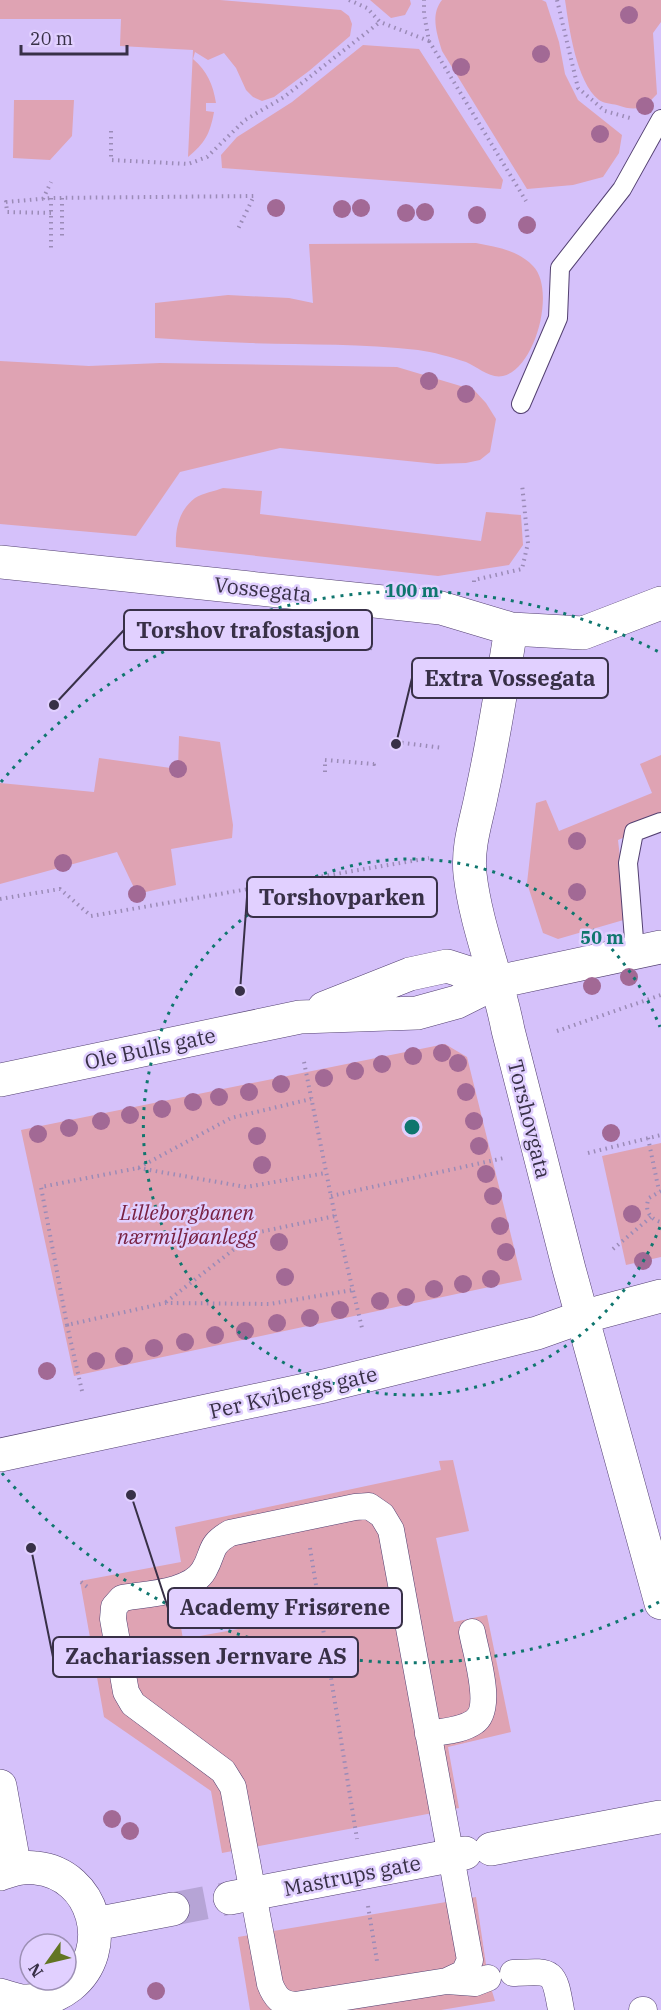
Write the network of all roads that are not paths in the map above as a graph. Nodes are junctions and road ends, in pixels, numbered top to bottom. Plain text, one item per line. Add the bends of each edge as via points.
1 (660, 122) edge
2 (521, 404) dead end
3 (0, 562) edge
4 (661, 603) edge
5 (511, 629) junction
6 (661, 822) edge
7 (648, 949) edge
8 (497, 982) junction
9 (0, 1080) edge
10 (661, 1296) edge
11 (582, 1317) junction
12 (0, 1455) edge
13 (661, 1603) edge
14 (472, 1632) dead end
15 (428, 1734) junction
16 (0, 1786) edge
17 (660, 1817) edge
18 (469, 1853) junction
19 (7, 1871) edge
20 (242, 1896) junction
21 (172, 1909) tunnel mouth
22 (94, 1924) junction
23 (447, 1981) junction
24 (0, 1995) edge
25 (43, 2005) edge
26 (561, 2010) edge

1 - 2 lane via 622,189 560,268 558,318
3 - 5 street, Vossegata via 441,608
4 - 5 street, Vossegata via 583,633
5 - 8 street, Torshovgata via 470,854 474,897
6 - 7 lane via 633,832 628,863
7 - 8 street, Ole Bulls gate
8 - 9 street, Ole Bulls gate via 458,1002 417,1013 300,1017
8 - 11 street, Torshovgata
10 - 11 street, Per Kvibergs gate
11 - 12 street, Per Kvibergs gate via 537,1333 324,1386
11 - 13 street, Torshovgata
14 - 15 street via 483,1711 465,1727
15 - 18 street, Mastrups gate
15 - 20 street, Mastrups gate via 391,1530 382,1515 369,1506 230,1533 218,1540 196,1581 122,1598 114,1607 113,1619 126,1692 133,1704 230,1780 236,1797
16 - 19 street
17 - 18 street, Mastrups gate
18 - 20 street, Mastrups gate
18 - 23 street, Mastrups gate via 470,1960 464,1973
19 - 22 street via 36,1868 56,1873 73,1884 86,1900
20 - 23 street, Mastrups gate via 270,1984 278,1999 286,2004
21 - 22 street
22 - 25 street via 90,1962 79,1979
23 - 26 street, Mastrups gate via 475,1983 500,1976 548,1973 556,1982
24 - 25 street

